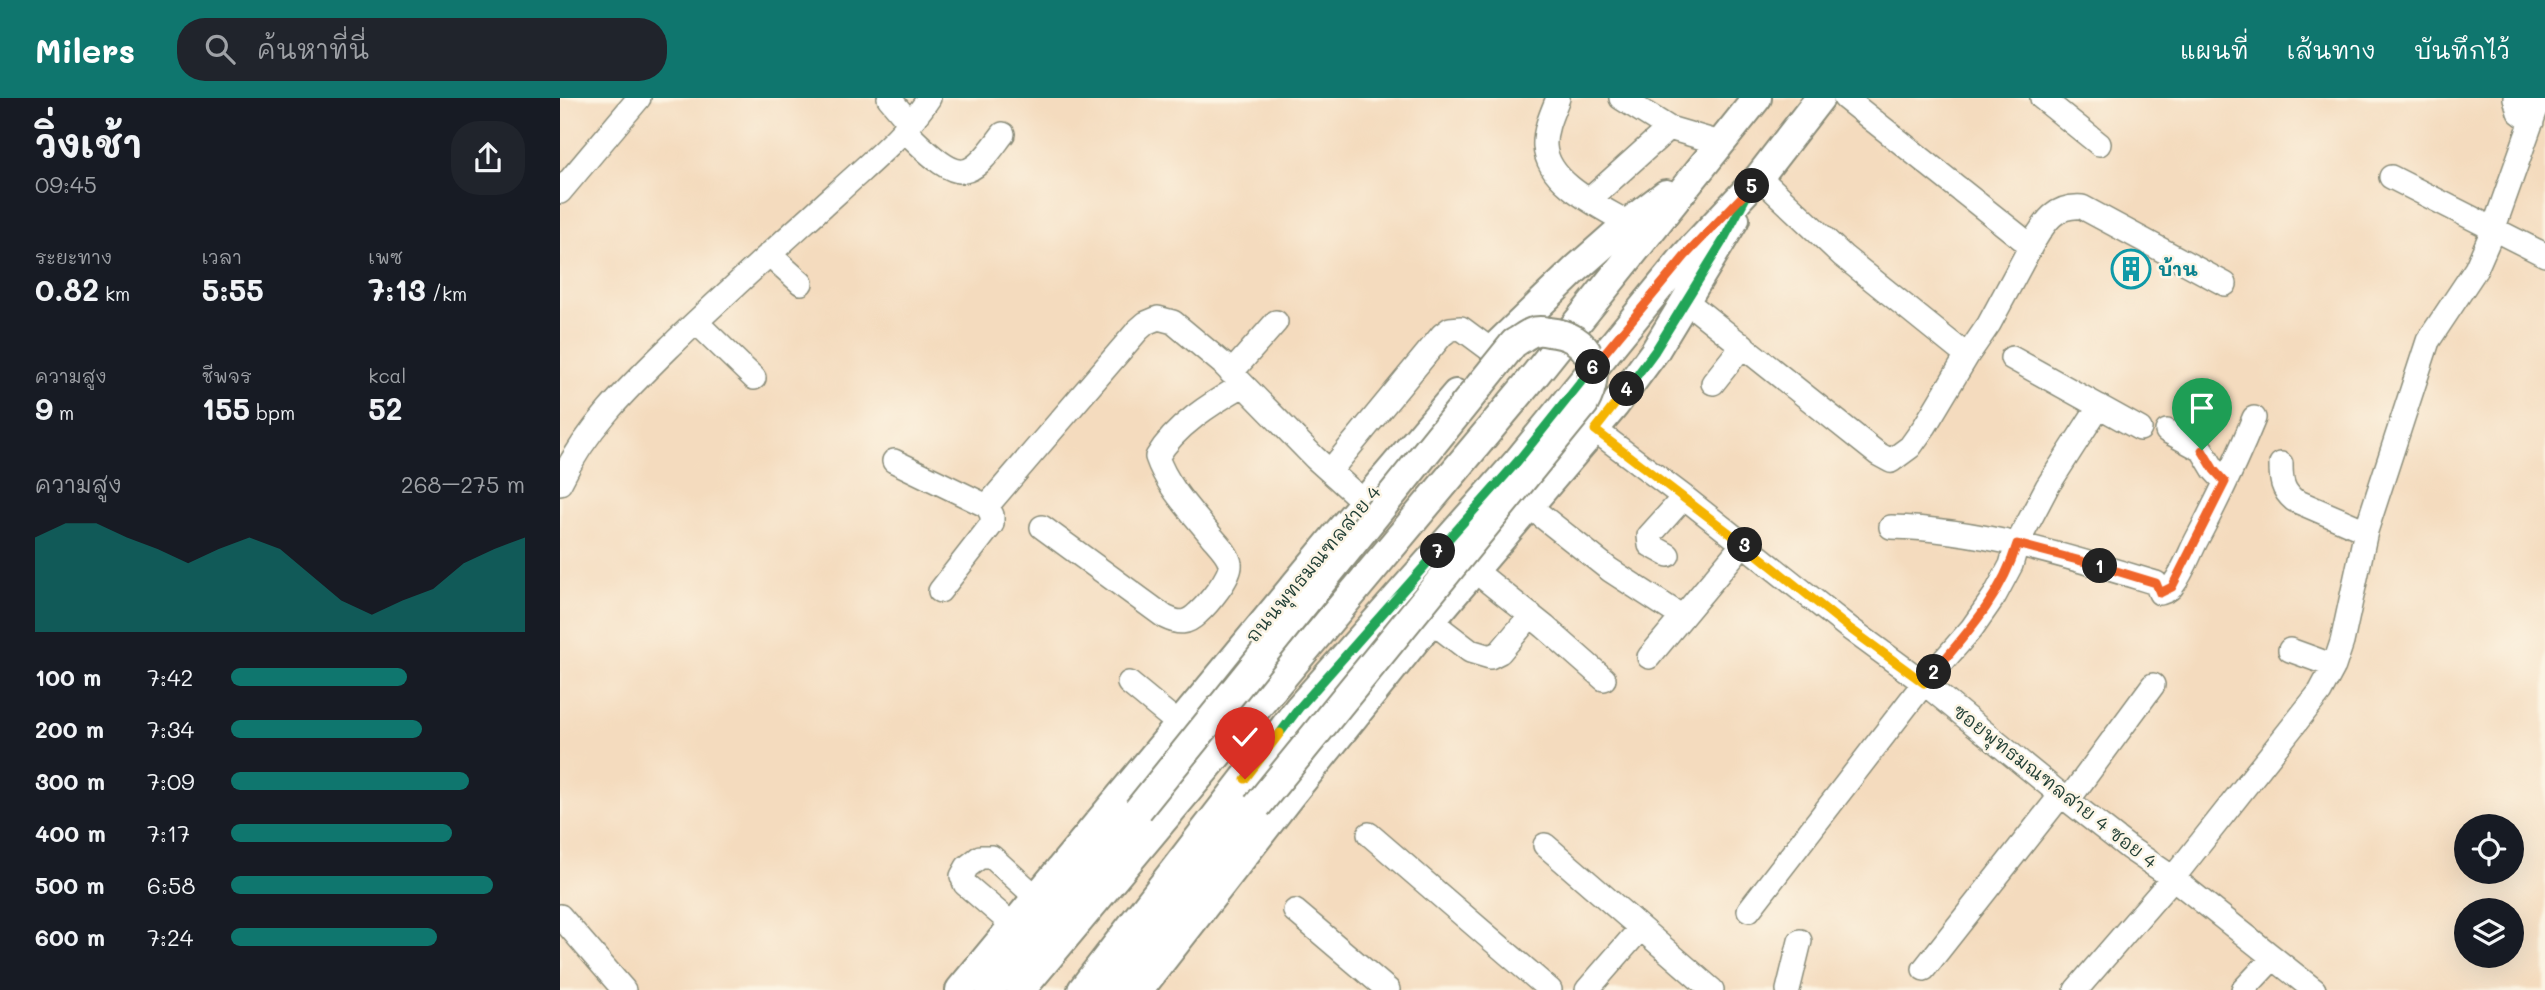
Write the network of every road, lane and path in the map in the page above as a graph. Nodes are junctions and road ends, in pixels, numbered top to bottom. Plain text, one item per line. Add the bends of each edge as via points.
1 (639, 98) edge
2 (889, 98) edge
3 (929, 98) edge
4 (1558, 98) edge
5 (1621, 98) edge
6 (1756, 98) edge
7 (1820, 98) edge
8 (1845, 98) edge
9 (2042, 98) edge
10 (2515, 98) edge
11 (2540, 98) edge
12 (2532, 122) junction
13 (907, 126) junction
14 (1669, 128) junction
15 (1003, 134) dead end
16 (1720, 143) junction
17 (2099, 144) dead end
18 (1699, 169) junction
19 (2391, 177) dead end
20 (1756, 181) junction
21 (560, 192) edge
22 (1589, 200) junction
23 (1628, 223) junction
24 (2493, 230) junction
25 (2031, 246) junction
26 (769, 254) junction
27 (2545, 255) edge
28 (801, 283) dead end
29 (2225, 284) dead end
30 (1686, 301) junction
31 (696, 322) junction
32 (1276, 322) dead end
33 (1742, 345) junction
34 (1492, 351) junction
35 (1967, 356) junction
36 (2012, 358) dead end
37 (754, 378) dead end
38 (1237, 379) junction
39 (1713, 383) dead end
40 (2099, 406) junction
41 (2254, 418) dead end
42 (2140, 429) dead end
43 (1595, 430) junction
44 (2167, 431) dead end
45 (894, 461) dead end
46 (2281, 464) dead end
47 (1329, 471) junction
48 (2225, 482) junction
49 (560, 483) edge
50 (1684, 497) junction
51 (1364, 502) junction
52 (987, 506) junction
53 (1529, 506) junction
54 (1042, 527) dead end
55 (1891, 527) dead end
56 (2366, 531) junction
57 (1743, 544) junction
58 (2017, 544) junction
59 (1668, 555) dead end
60 (1474, 570) junction
61 (940, 591) dead end
62 (1531, 615) junction
63 (1681, 616) junction
64 (1431, 621) junction
65 (2290, 650) dead end
66 (1649, 657) dead end
67 (2328, 677) junction
68 (1604, 679) dead end
69 (1129, 683) dead end
70 (1924, 683) junction
71 (2153, 685) dead end
72 (1180, 725) junction
73 (2065, 797) junction
74 (1370, 834) dead end
75 (1545, 845) dead end
76 (2173, 878) junction
77 (1037, 898) junction
78 (1749, 910) dead end
79 (1295, 911) dead end
80 (560, 916) edge
81 (1014, 926) junction
82 (1640, 929) junction
83 (568, 941) edge
84 (1800, 941) dead end
85 (2273, 958) junction
86 (1924, 969) dead end
87 (624, 990) edge
88 (960, 990) edge
89 (990, 990) edge
90 (1021, 990) edge
91 (1082, 990) edge
92 (1112, 990) edge
93 (1139, 990) edge
94 (1388, 990) edge
95 (1550, 990) edge
96 (1587, 990) edge
97 (1712, 990) edge
98 (1788, 990) edge
99 (2076, 990) edge
100 (2243, 990) edge
101 (2314, 990) edge

1 - 21 street
2 - 13 street
3 - 13 street
4 - 22 street via 1545,149 1567,185
5 - 14 street
6 - 16 main road, ถนนพุทธมณฑลสาย 4
7 - 20 main road
8 - 25 street
9 - 17 street
10 - 12 street via 2519,111
11 - 12 street
12 - 24 street
13 - 15 street via 952,170 966,171 976,165
13 - 26 street
14 - 16 street
14 - 22 street
16 - 18 main road, ถนนพุทธมณฑลสาย 4
18 - 23 main road, ถนนพุทธมณฑลสาย 4
18 - 90 main road, ถนนพุทธมณฑลสาย 4 via 1535,375
19 - 24 street
20 - 30 main road
20 - 35 street
20 - 91 main road via 1685,256 1517,462 1299,708
22 - 23 street
23 - 34 main road, ถนนพุทธมณฑลสาย 4
24 - 27 street
24 - 56 street via 2476,269 2428,341
25 - 29 street via 2060,209 2082,207
25 - 35 street
26 - 28 street
26 - 31 street
30 - 33 street
30 - 43 main road
31 - 37 street
31 - 49 street via 627,388 572,459
32 - 38 street
33 - 35 street via 1892,461 1910,447
33 - 39 street
34 - 47 street via 1461,328 1450,328
34 - 51 main road, ถนนพุทธมณฑลสาย 4
36 - 40 street
38 - 47 street
38 - 52 street via 1173,322 1158,318 1146,323
38 - 54 street via 1164,445 1157,457 1160,468 1230,564 1228,576 1187,622 1165,617
40 - 42 street
40 - 58 street
41 - 48 street
43 - 50 street, ซอยพุทธมณฑลสาย 4 ซอย 4
43 - 53 main road
44 - 48 street via 2202,450
45 - 52 street
46 - 56 street via 2283,485 2294,500
47 - 51 street
48 - 58 street via 2176,581 2160,593 2156,583
50 - 57 street, ซอยพุทธมณฑลสาย 4 ซอย 4
50 - 59 street via 1649,536 1650,545
51 - 72 main road, ถนนพุทธมณฑลสาย 4
52 - 61 street via 992,524
53 - 60 main road
53 - 63 street via 1610,570
55 - 58 street
56 - 67 street via 2342,642
57 - 63 street
57 - 70 street, ซอยพุทธมณฑลสาย 4 ซอย 4
58 - 70 street via 1996,595
60 - 62 street
60 - 64 main road
62 - 64 street via 1500,652 1490,657 1470,651
62 - 68 street
63 - 66 street
64 - 93 main road
65 - 67 street
67 - 76 street
69 - 72 street
70 - 73 street, ซอยพุทธมณฑลสาย 4 ซอย 4
70 - 78 street
71 - 73 street
72 - 77 main road, ถนนพุทธมณฑลสาย 4
73 - 76 street, ซอยพุทธมณฑลสาย 4 ซอย 4
73 - 86 street
74 - 95 street
75 - 82 street
76 - 85 street, ซอยพุทธมณฑลสาย 4 ซอย 4
76 - 99 street
77 - 81 main road, ถนนพุทธมณฑลสาย 4
77 - 81 street via 992,858 979,857 967,867 962,876 965,884
79 - 94 street
80 - 83 street
81 - 88 main road, ถนนพุทธมณฑลสาย 4
82 - 96 street
82 - 97 street
83 - 87 street
84 - 98 street
85 - 100 street
85 - 101 street, ซอยพุทธมณฑลสาย 4 ซอย 4
89 - 92 main road, bridge via 1514,343 1535,330 1559,332 1574,340 1591,357 1594,373 1593,388 1584,404

